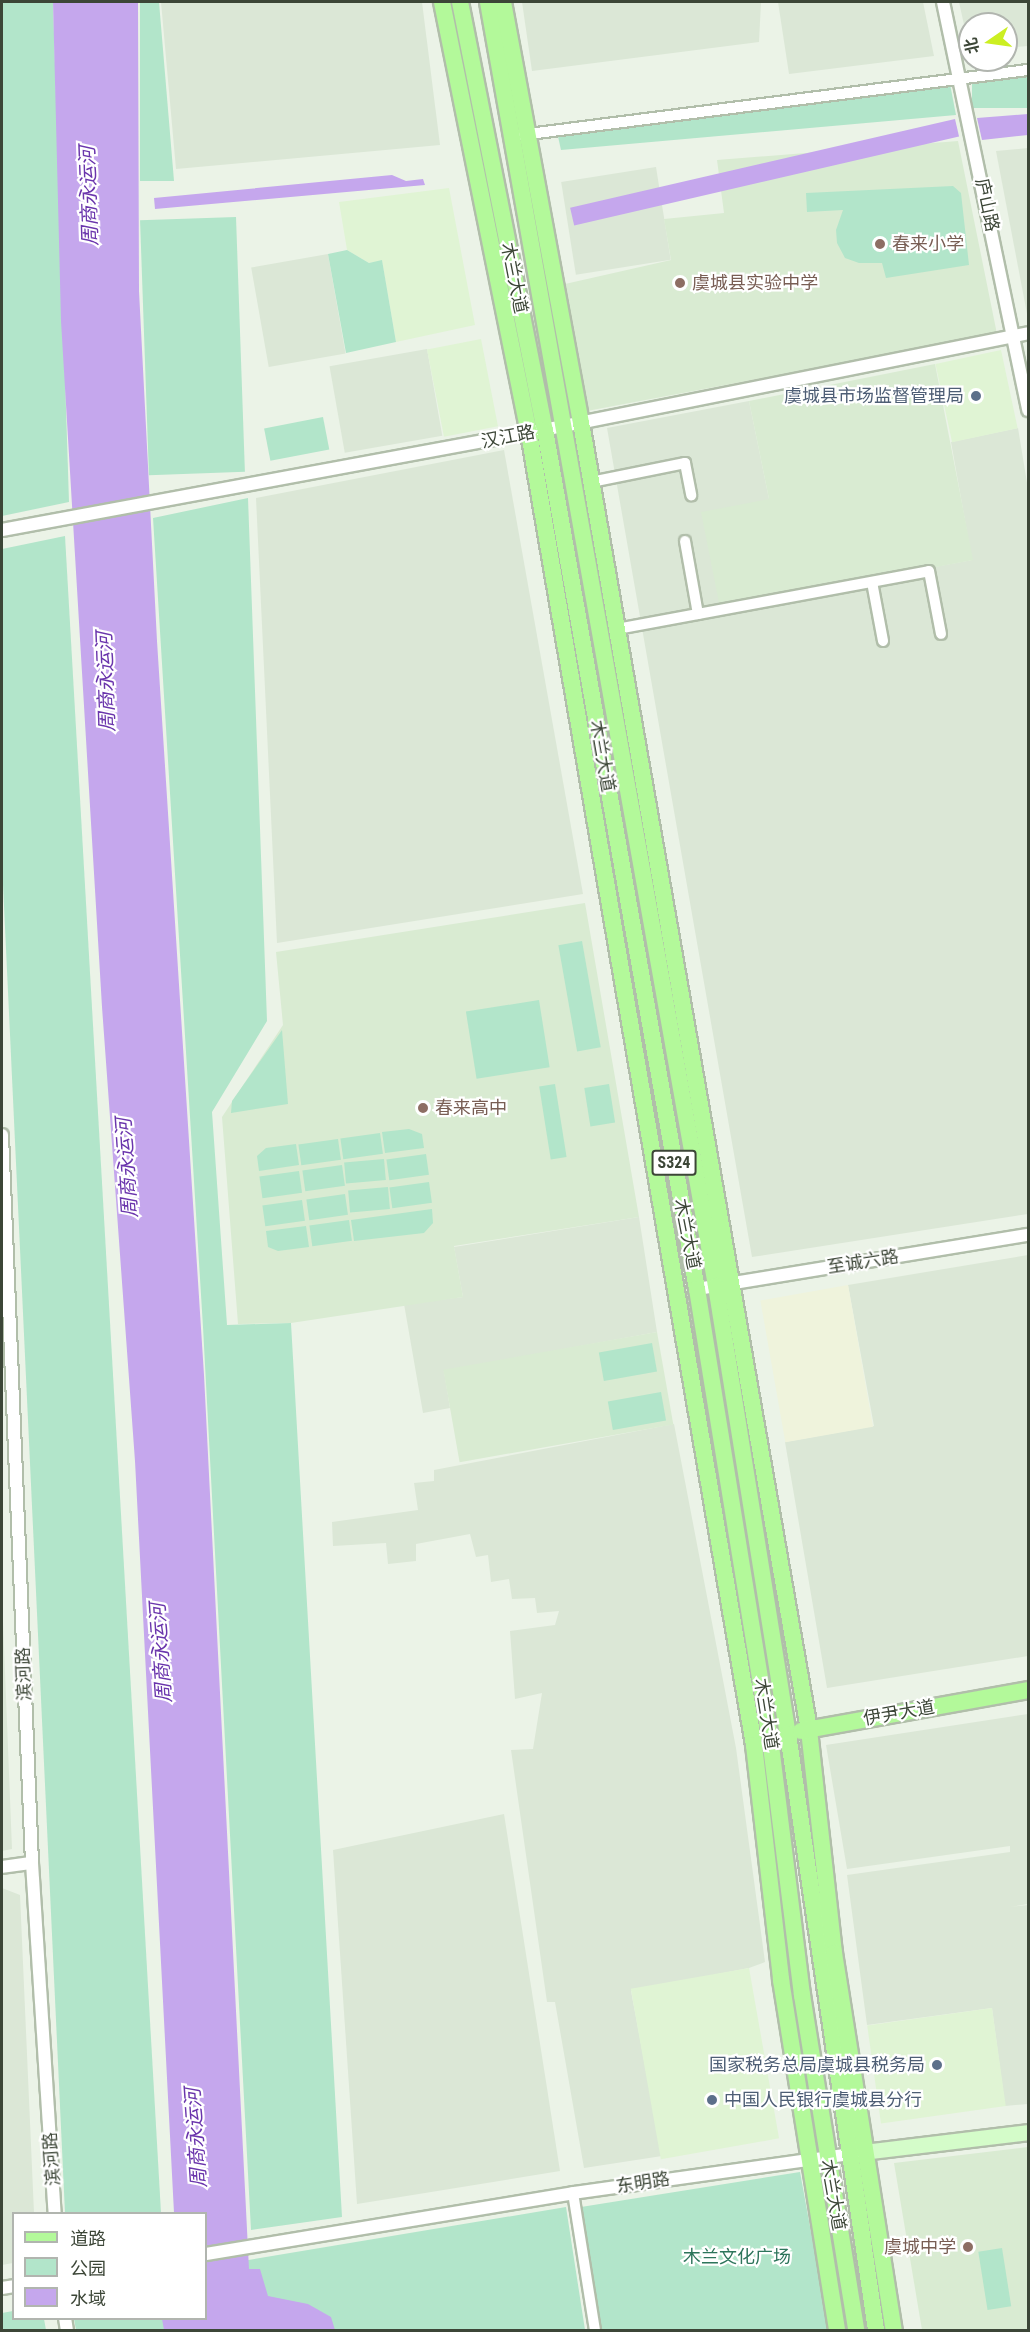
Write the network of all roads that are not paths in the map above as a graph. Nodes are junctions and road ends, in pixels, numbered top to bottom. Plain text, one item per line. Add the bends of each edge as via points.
1 (442, 2) edge
2 (460, 2) edge
3 (488, 2) edge
4 (503, 2) edge
5 (944, 2) edge
6 (1029, 70) edge
7 (960, 78) junction
8 (520, 135) junction
9 (1029, 333) edge
10 (1013, 336) junction
11 (1029, 410) edge
12 (581, 423) junction
13 (564, 426) junction
14 (537, 432) junction
15 (591, 482) junction
16 (691, 495) dead end
17 (2, 530) edge
18 (685, 541) dead end
19 (872, 582) junction
20 (698, 614) junction
21 (617, 629) junction
22 (941, 634) dead end
23 (883, 641) dead end
24 (2, 1135) edge
25 (1029, 1235) edge
26 (724, 1284) junction
27 (697, 1289) junction
28 (7, 1401) edge
29 (1029, 1690) edge
30 (809, 1730) junction
31 (788, 1734) junction
32 (770, 1738) junction
33 (32, 1863) junction
34 (2, 1868) edge
35 (1029, 2132) edge
36 (857, 2152) junction
37 (826, 2156) junction
38 (808, 2158) junction
39 (573, 2193) junction
40 (55, 2212) edge
41 (207, 2254) edge
42 (596, 2331) edge
43 (837, 2331) edge
44 (856, 2331) edge
45 (876, 2331) edge
46 (894, 2331) edge

1 - 14 main road
2 - 14 main road, 木兰大道 / S324
3 - 8 main road, 木兰大道 / S324
4 - 8 main road
5 - 7 street, 庐山路
6 - 7 street
7 - 8 street
7 - 10 street, 庐山路
8 - 12 main road
8 - 13 main road, 木兰大道 / S324
9 - 10 street, 汉江路
10 - 11 street, 庐山路
10 - 12 street, 汉江路
12 - 13 street, 汉江路
12 - 15 main road
13 - 14 street, 汉江路
13 - 26 main road, 木兰大道 / S324
14 - 17 street, 汉江路
14 - 27 main road, 木兰大道 / S324
14 - 38 main road via 754,1745 781,1980
15 - 16 street via 685,463
15 - 21 main road
18 - 20 street
19 - 20 street
19 - 22 street via 929,571
19 - 23 street
20 - 21 street
21 - 26 main road
24 - 28 street, 滨河路
25 - 26 street, 至诚六路
26 - 27 street, 至诚六路
26 - 30 main road
26 - 31 main road, 木兰大道 / S324
27 - 32 main road, 木兰大道 / S324
28 - 33 street, 滨河路
29 - 30 main road, 伊尹大道
30 - 31 main road, 伊尹大道
30 - 36 main road
31 - 32 main road, 伊尹大道
31 - 36 main road, 木兰大道 / S324
32 - 37 main road, 木兰大道 / S324
33 - 34 street
33 - 40 street, 滨河路
35 - 36 main road, 东明路
36 - 37 street, 东明路
36 - 45 main road, 木兰大道 / S324
36 - 46 main road
37 - 38 street, 东明路
37 - 44 main road, 木兰大道 / S324
38 - 39 street, 东明路
38 - 43 main road
39 - 41 street, 东明路
39 - 42 street

